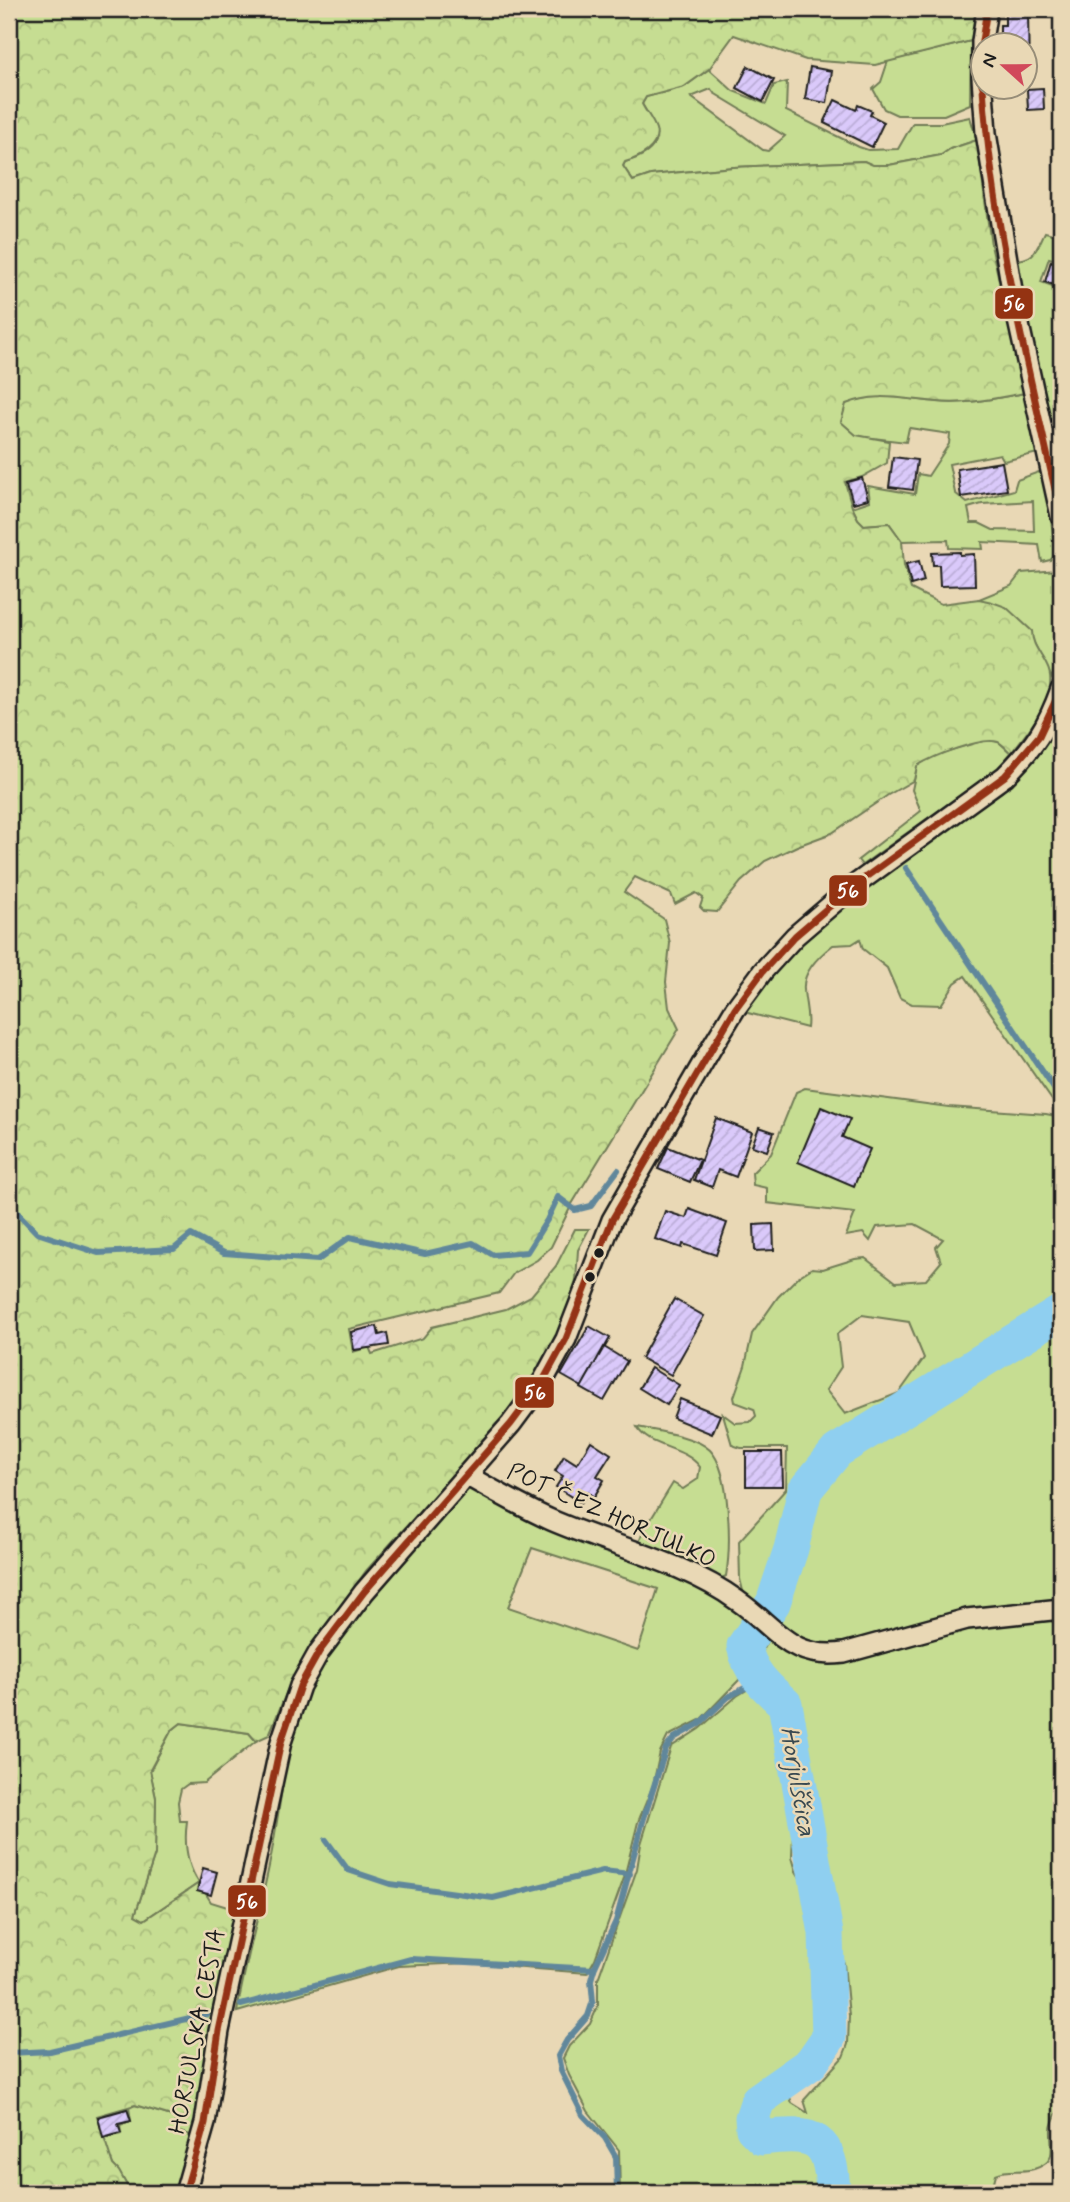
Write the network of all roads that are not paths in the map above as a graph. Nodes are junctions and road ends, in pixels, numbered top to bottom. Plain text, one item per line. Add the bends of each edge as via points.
1 (987, 9) edge
2 (1061, 516) edge
3 (1061, 689) edge
4 (466, 1475) junction
5 (1059, 1611) edge
6 (185, 2193) edge

1 - 2 street via 982,77 988,146 1014,302
3 - 4 street, HORJULSKA CESTA via 1046,727 1004,776 852,887 763,971 735,1009 612,1220 566,1339 543,1381
4 - 5 street, POT ČEZ HORJULKO via 552,1520 706,1582 739,1601 789,1645 805,1651 834,1654 967,1619
4 - 6 street, HORJULSKA CESTA via 364,1592 319,1652 290,1711 219,2031 205,2123

